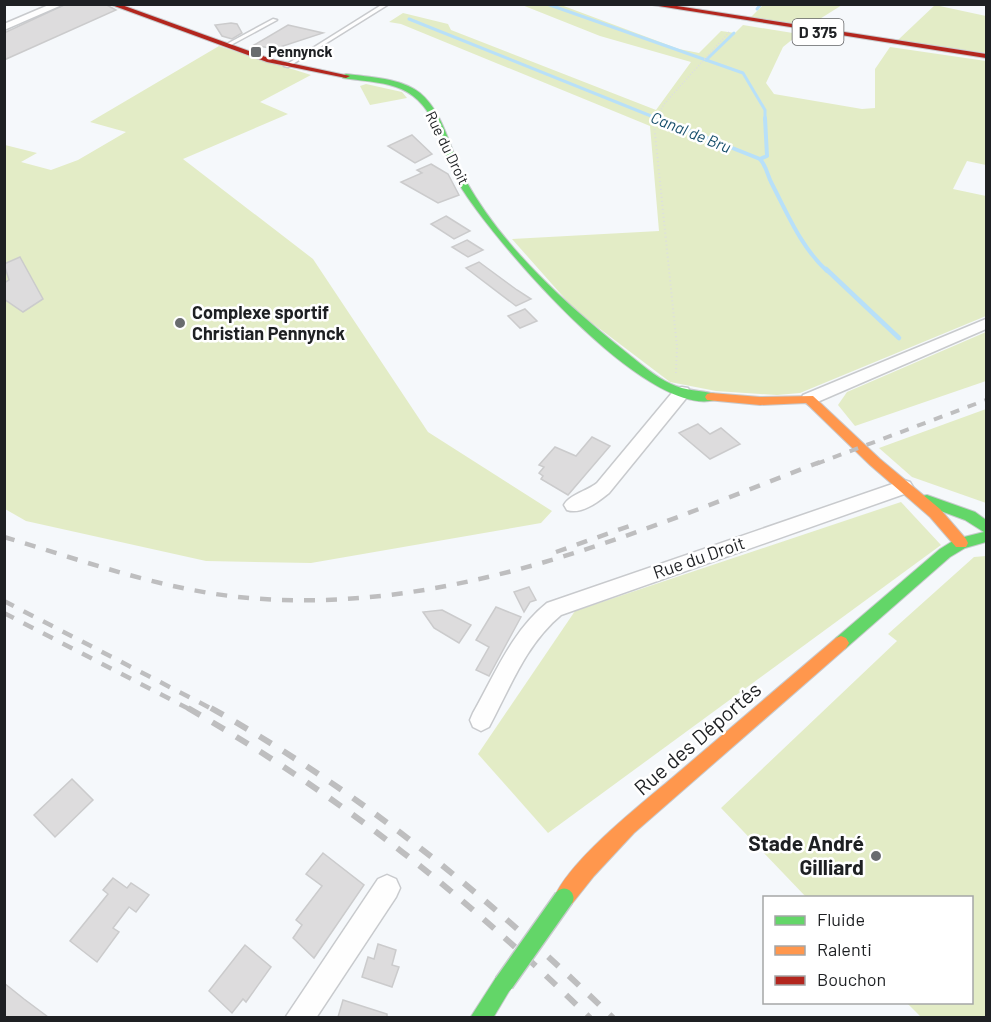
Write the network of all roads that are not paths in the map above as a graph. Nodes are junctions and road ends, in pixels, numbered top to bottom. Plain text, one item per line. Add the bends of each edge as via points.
1 (60, 4) edge
2 (112, 4) edge
3 (387, 4) edge
4 (649, 4) edge
5 (275, 20) dead end
6 (4, 27) edge
7 (227, 45) junction
8 (987, 56) edge
9 (286, 66) junction
10 (987, 324) edge
11 (678, 391) junction
12 (809, 399) junction
13 (904, 488) junction
14 (573, 505) dead end
15 (987, 527) edge
16 (987, 537) edge
17 (961, 543) junction
18 (481, 720) dead end
19 (387, 888) dead end
20 (299, 1017) edge
21 (480, 1017) edge

1 - 6 street
2 - 7 street, Rue du Droit
3 - 9 lane
4 - 8 street, D 375
5 - 7 lane
7 - 9 street, Rue du Droit
9 - 11 street, Rue du Droit via 393,85 420,97 463,184 542,284 650,376
10 - 12 street
11 - 12 street, Rue du Droit via 784,401
11 - 14 street via 603,488
12 - 13 street
13 - 15 street
13 - 17 street via 935,513
13 - 18 street, Rue du Droit via 554,609 529,634
16 - 17 street, Rue des Déportés
17 - 21 street, Rue des Déportés, bridge via 628,828 564,898
19 - 20 street

